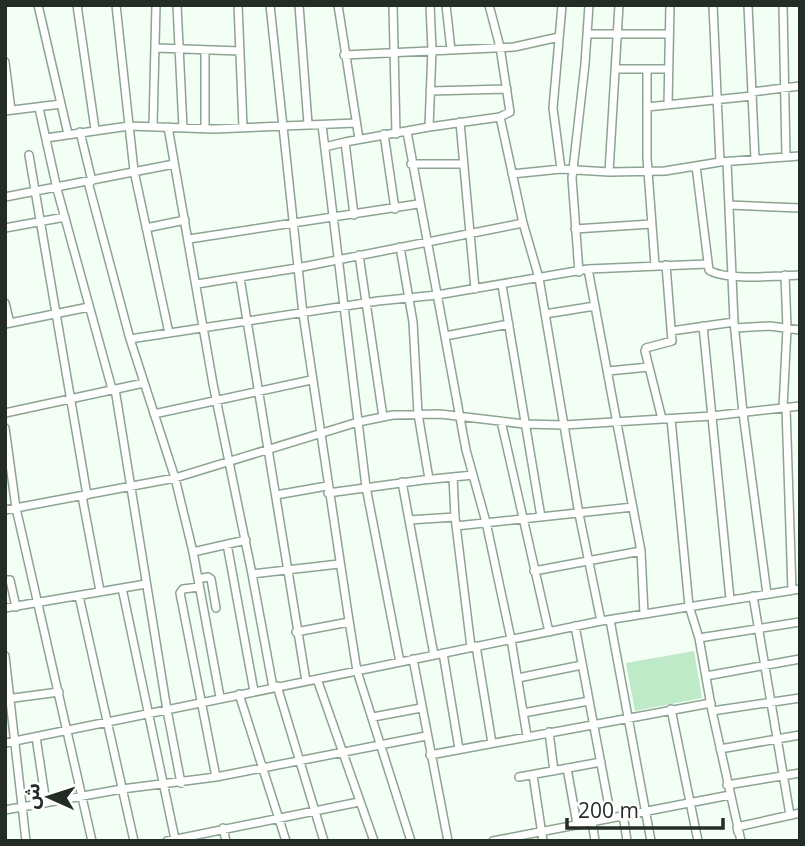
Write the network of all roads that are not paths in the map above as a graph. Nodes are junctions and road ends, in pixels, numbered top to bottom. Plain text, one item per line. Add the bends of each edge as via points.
1 (38, 5) edge
2 (77, 5) edge
3 (116, 5) edge
4 (156, 5) edge
5 (177, 5) edge
6 (238, 5) edge
7 (270, 5) edge
8 (299, 5) edge
9 (338, 5) edge
10 (393, 5) edge
11 (430, 5) edge
12 (446, 5) edge
13 (489, 5) edge
14 (562, 5) edge
15 (589, 5) edge
16 (619, 5) edge
17 (670, 5) edge
18 (713, 5) edge
19 (748, 5) edge
20 (783, 5) edge
21 (588, 34) junction
22 (669, 34) junction
23 (618, 35) junction
24 (559, 37) junction
25 (500, 47) junction
26 (156, 48) junction
27 (179, 49) junction
28 (205, 50) junction
29 (432, 50) junction
30 (451, 50) junction
31 (240, 51) junction
32 (394, 54) junction
33 (344, 55) junction
34 (5, 62) edge
35 (617, 69) junction
36 (647, 69) junction
37 (668, 69) junction
38 (800, 86) edge
39 (785, 88) junction
40 (507, 89) junction
41 (430, 91) junction
42 (752, 94) junction
43 (718, 102) junction
44 (61, 104) junction
45 (668, 105) junction
46 (647, 107) junction
47 (39, 108) junction
48 (8, 110) edge
49 (500, 117) junction
50 (460, 122) junction
51 (356, 123) junction
52 (281, 124) junction
53 (308, 124) junction
54 (129, 125) junction
55 (322, 125) junction
56 (153, 126) junction
57 (168, 127) junction
58 (243, 127) junction
59 (429, 127) junction
60 (183, 128) junction
61 (95, 129) junction
62 (205, 129) junction
63 (80, 132) junction
64 (407, 132) junction
65 (68, 134) junction
66 (384, 134) junction
67 (396, 134) junction
68 (46, 138) junction
69 (359, 139) junction
70 (345, 142) junction
71 (325, 147) junction
72 (29, 155) dead end
73 (786, 156) junction
74 (800, 156) edge
75 (755, 159) junction
76 (723, 162) junction
77 (174, 164) junction
78 (411, 164) junction
79 (464, 164) junction
80 (696, 166) junction
81 (561, 169) junction
82 (134, 171) junction
83 (572, 171) junction
84 (647, 171) junction
85 (609, 172) junction
86 (512, 174) junction
87 (90, 181) junction
88 (57, 189) junction
89 (36, 192) junction
90 (5, 197) edge
91 (418, 204) junction
92 (729, 205) junction
93 (800, 208) edge
94 (395, 209) junction
95 (354, 215) junction
96 (65, 217) junction
97 (334, 218) junction
98 (185, 220) junction
99 (40, 221) junction
100 (523, 223) junction
101 (292, 224) junction
102 (651, 224) junction
103 (5, 228) edge
104 (146, 228) junction
105 (575, 229) junction
106 (470, 233) junction
107 (189, 239) junction
108 (426, 242) junction
109 (400, 247) junction
110 (359, 255) junction
111 (338, 259) junction
112 (707, 264) junction
113 (655, 265) junction
114 (666, 265) junction
115 (297, 268) junction
116 (588, 269) junction
117 (579, 272) junction
118 (800, 273) edge
119 (785, 275) junction
120 (734, 277) junction
121 (240, 278) junction
122 (539, 278) junction
123 (197, 284) junction
124 (502, 285) junction
125 (475, 289) junction
126 (437, 295) junction
127 (410, 298) junction
128 (5, 303) edge
129 (366, 303) junction
130 (595, 306) junction
131 (89, 307) junction
132 (343, 307) junction
133 (57, 314) junction
134 (303, 314) junction
135 (545, 314) junction
136 (247, 322) junction
137 (8, 324) edge
138 (509, 324) junction
139 (734, 325) junction
140 (703, 326) junction
141 (204, 327) junction
142 (787, 328) junction
143 (800, 330) edge
144 (671, 331) junction
145 (169, 333) junction
146 (445, 336) junction
147 (130, 339) junction
148 (649, 367) junction
149 (608, 371) junction
150 (311, 380) junction
151 (144, 383) junction
152 (114, 389) junction
153 (258, 390) junction
154 (72, 398) junction
155 (217, 401) junction
156 (800, 406) edge
157 (784, 408) junction
158 (5, 413) edge
159 (743, 413) junction
160 (154, 414) junction
161 (418, 414) junction
162 (460, 416) junction
163 (712, 416) junction
164 (383, 417) junction
165 (666, 419) junction
166 (501, 421) junction
167 (358, 422) junction
168 (617, 422) junction
169 (524, 424) junction
170 (564, 425) junction
171 (5, 428) edge
172 (320, 434) junction
173 (268, 449) junction
174 (230, 461) junction
175 (473, 475) junction
176 (453, 477) junction
177 (174, 478) junction
178 (429, 479) junction
179 (402, 482) junction
180 (130, 486) junction
181 (366, 487) junction
182 (328, 490) junction
183 (84, 495) junction
184 (276, 495) junction
185 (634, 507) junction
186 (16, 508) junction
187 (5, 510) edge
188 (579, 514) junction
189 (455, 517) junction
190 (541, 517) junction
191 (522, 519) junction
192 (409, 520) junction
193 (486, 522) junction
194 (456, 526) junction
195 (246, 540) junction
196 (227, 544) junction
197 (641, 551) junction
198 (193, 552) junction
199 (588, 560) junction
200 (339, 564) junction
201 (796, 564) edge
202 (286, 570) junction
203 (534, 570) junction
204 (253, 574) junction
205 (5, 580) edge
206 (199, 583) junction
207 (146, 584) junction
208 (122, 588) junction
209 (796, 589) edge
210 (100, 591) junction
211 (767, 594) junction
212 (79, 596) junction
213 (753, 596) junction
214 (730, 599) junction
215 (37, 604) junction
216 (689, 606) junction
217 (16, 607) junction
218 (5, 608) edge
219 (216, 608) dead end
220 (643, 614) junction
221 (610, 620) junction
222 (601, 621) junction
223 (349, 622) junction
224 (800, 622) edge
225 (575, 626) junction
226 (758, 628) junction
227 (296, 632) junction
228 (549, 632) junction
229 (699, 638) junction
230 (512, 639) junction
231 (473, 647) junction
232 (443, 653) junction
233 (434, 655) junction
234 (5, 656) edge
235 (413, 659) junction
236 (800, 659) edge
237 (400, 662) junction
238 (582, 665) junction
239 (764, 665) junction
240 (357, 671) junction
241 (706, 676) junction
242 (518, 677) junction
243 (317, 679) junction
244 (306, 681) junction
245 (275, 687) junction
246 (254, 691) junction
247 (59, 692) junction
248 (239, 694) junction
249 (220, 697) junction
250 (800, 698) edge
251 (8, 699) edge
252 (589, 701) junction
253 (200, 703) junction
254 (771, 703) junction
255 (711, 707) junction
256 (421, 708) junction
257 (671, 709) junction
258 (167, 710) junction
259 (523, 713) junction
260 (147, 714) junction
261 (373, 717) junction
262 (629, 717) junction
263 (108, 723) junction
264 (594, 724) junction
265 (67, 730) junction
266 (549, 732) junction
267 (800, 735) edge
268 (426, 736) junction
269 (527, 736) junction
270 (36, 737) junction
271 (777, 738) junction
272 (15, 741) junction
273 (5, 743) edge
274 (492, 743) junction
275 (381, 745) junction
276 (459, 749) junction
277 (720, 749) junction
278 (342, 753) junction
279 (430, 755) junction
280 (300, 761) junction
281 (601, 762) junction
282 (261, 768) junction
283 (567, 768) junction
284 (554, 771) junction
285 (800, 773) edge
286 (533, 775) junction
287 (784, 776) junction
288 (216, 777) junction
289 (519, 777) dead end
290 (181, 783) junction
291 (165, 784) junction
292 (727, 785) junction
293 (122, 789) junction
294 (730, 795) junction
295 (83, 796) junction
296 (359, 802) junction
297 (46, 803) junction
298 (690, 803) junction
299 (22, 807) junction
300 (5, 810) edge
301 (315, 810) junction
302 (645, 810) junction
303 (800, 813) edge
304 (623, 814) junction
305 (790, 815) junction
306 (278, 817) junction
307 (611, 817) junction
308 (592, 821) junction
309 (577, 824) junction
310 (737, 827) junction
311 (223, 828) junction
312 (542, 836) edge
313 (186, 838) edge
314 (172, 840) edge
315 (696, 840) edge
316 (26, 841) edge
317 (92, 841) edge
318 (134, 841) edge
319 (226, 841) edge
320 (286, 841) edge
321 (324, 841) edge
322 (374, 841) edge
323 (411, 841) edge
324 (448, 841) edge
325 (495, 841) edge
326 (595, 841) edge
327 (627, 841) edge
328 (651, 841) edge
329 (740, 841) edge

1 - 44 street
2 - 61 street
3 - 54 street
4 - 26 street
5 - 27 street
6 - 31 street
7 - 52 street
8 - 53 street
9 - 33 street
10 - 32 street
11 - 29 street
12 - 30 street
13 - 25 street
14 - 24 street
15 - 21 street
16 - 23 street
17 - 22 street
18 - 43 street
19 - 42 street
20 - 39 street
21 - 23 street
21 - 83 street
22 - 23 street
22 - 37 street
23 - 35 street
24 - 25 street
24 - 81 street via 553,108
25 - 30 street
25 - 40 street
26 - 27 street
26 - 56 street
27 - 28 street
27 - 60 street
28 - 31 street
28 - 62 street
29 - 30 street
29 - 32 street
29 - 41 street
31 - 58 street
32 - 33 street
32 - 67 street
33 - 51 street
34 - 48 street
35 - 36 street
35 - 85 street
36 - 37 street
36 - 46 street
37 - 45 street
38 - 39 street
39 - 42 street
39 - 73 street
40 - 41 street
40 - 49 street via 510,112
41 - 59 street
42 - 43 street
42 - 75 street
43 - 45 street
43 - 76 street
44 - 47 street
44 - 65 street
45 - 46 street
46 - 84 street
47 - 48 street
47 - 68 street
49 - 50 street
49 - 86 street
50 - 59 street
50 - 79 street
51 - 55 street
51 - 69 street
52 - 53 street
52 - 58 street
52 - 101 street
53 - 55 street
54 - 56 street
54 - 61 street
54 - 82 street
55 - 71 street
56 - 57 street
57 - 60 street
57 - 77 street
58 - 62 street
59 - 64 street
60 - 62 street
61 - 63 street
63 - 65 street
63 - 87 street
64 - 67 street
64 - 78 street
65 - 68 street
66 - 67 street
66 - 69 street
66 - 94 street
68 - 88 street
69 - 70 street
70 - 71 street
70 - 95 street
71 - 97 street
72 - 89 street
73 - 74 street
73 - 75 street
75 - 76 street
76 - 80 street
76 - 92 street
77 - 82 street
77 - 98 street
78 - 79 street
78 - 91 street
79 - 106 street
80 - 84 street
80 - 112 street
81 - 83 street
81 - 86 street
82 - 87 street
82 - 104 street
83 - 85 street
83 - 105 street
84 - 85 street
84 - 102 street
86 - 100 street
87 - 88 street
87 - 147 street
88 - 89 street
88 - 96 street
89 - 90 street
89 - 99 street
91 - 94 street
91 - 108 street
92 - 93 street
92 - 120 street
94 - 95 street
95 - 97 street
96 - 99 street
96 - 131 street
97 - 101 street
97 - 111 street
98 - 104 street
98 - 107 street
99 - 103 street
99 - 133 street
100 - 106 street
100 - 122 street
101 - 107 street
101 - 115 street
102 - 105 street
102 - 113 street
104 - 145 street
105 - 117 street
106 - 108 street
106 - 125 street
107 - 123 street
108 - 109 street
108 - 126 street
109 - 110 street
109 - 127 street
110 - 111 street
110 - 129 street
111 - 115 street
111 - 132 street
112 - 114 street
112 - 120 street via 712,272
113 - 114 street
113 - 116 street
114 - 144 street
115 - 121 street
115 - 134 street
116 - 117 street
116 - 130 street
117 - 122 street
118 - 119 street
119 - 120 street
119 - 142 street
120 - 139 street
121 - 123 street
121 - 136 street
122 - 124 street
122 - 135 street
123 - 141 street
124 - 125 street
124 - 138 street
125 - 126 street
126 - 127 street
126 - 146 street
127 - 129 street
127 - 161 street
128 - 137 street
129 - 132 street
129 - 164 street
130 - 135 street
130 - 149 street
131 - 133 street
131 - 152 street
132 - 134 street
132 - 167 street
133 - 137 street
133 - 154 street
134 - 136 street
134 - 150 street
135 - 170 street
136 - 141 street
136 - 153 street
138 - 146 street
138 - 169 street
139 - 140 street
139 - 142 street
139 - 159 street
140 - 144 street
140 - 163 street
141 - 145 street
141 - 155 street
142 - 143 street
142 - 157 street
144 - 148 street via 672,341 645,349
145 - 147 street
146 - 162 street
147 - 151 street
148 - 149 street
148 - 165 street
149 - 168 street
150 - 153 street
150 - 172 street
151 - 152 street
151 - 160 street
152 - 154 street
152 - 180 street
153 - 155 street
153 - 173 street
154 - 158 street
154 - 183 street
155 - 160 street
155 - 174 street
156 - 157 street
157 - 159 street
157 - 201 street
159 - 163 street
159 - 211 street
160 - 177 street
161 - 162 street
161 - 164 street
161 - 178 street
162 - 166 street
162 - 175 street
163 - 165 street
163 - 214 street
164 - 167 street
165 - 168 street
165 - 216 street
166 - 169 street
166 - 191 street
167 - 172 street
167 - 181 street
168 - 170 street
168 - 185 street
169 - 170 street
169 - 190 street
170 - 188 street
171 - 186 street
172 - 173 street
172 - 182 street
173 - 174 street
173 - 184 street
174 - 177 street
174 - 195 street
175 - 176 street
175 - 193 street
176 - 178 street
176 - 189 street
177 - 180 street
177 - 198 street
178 - 179 street
179 - 181 street
179 - 192 street
180 - 183 street
180 - 207 street
181 - 182 street
181 - 237 street
182 - 184 street
182 - 200 street
183 - 186 street
183 - 210 street
184 - 202 street
185 - 188 street
185 - 197 street
186 - 187 street
186 - 215 street
188 - 190 street
188 - 199 street
189 - 192 street
189 - 194 street
190 - 191 street
191 - 193 street
191 - 203 street
192 - 233 street
193 - 194 street
193 - 230 street
194 - 231 street
195 - 196 street
195 - 204 street
196 - 198 street
196 - 246 street
197 - 199 street
197 - 220 street
198 - 206 street
199 - 203 street
199 - 222 street
200 - 202 street
200 - 223 street
201 - 209 street
202 - 204 street
202 - 227 street
203 - 228 street
204 - 245 street
205 - 217 street via 10,580
206 - 219 street via 211,579
206 - 249 street
206 - 253 street via 180,593
207 - 208 street
207 - 258 street
208 - 210 street
208 - 260 street
209 - 211 street
210 - 212 street
211 - 213 street
212 - 215 street
212 - 263 street
213 - 214 street
213 - 226 street
214 - 216 street
215 - 217 street
215 - 247 street
216 - 220 street
216 - 229 street
217 - 218 street
220 - 221 street
221 - 222 street
221 - 262 street
222 - 225 street
223 - 227 street
223 - 240 street
224 - 226 street
225 - 228 street
225 - 238 street
226 - 229 street
226 - 239 street
227 - 244 street
228 - 230 street
229 - 241 street
230 - 231 street
230 - 242 street
231 - 232 street
231 - 274 street
232 - 233 street
232 - 276 street
233 - 235 street
234 - 251 street
235 - 237 street
235 - 256 street
236 - 239 street
237 - 240 street
238 - 242 street
238 - 252 street
239 - 241 street
239 - 254 street
240 - 243 street
240 - 261 street
241 - 255 street
242 - 259 street
243 - 244 street
243 - 278 street
244 - 245 street
245 - 246 street
245 - 280 street
246 - 248 street
247 - 251 street
247 - 265 street
248 - 249 street
248 - 282 street
249 - 253 street
250 - 254 street
251 - 272 street
252 - 259 street
252 - 264 street
253 - 258 street
253 - 288 street
254 - 255 street
254 - 271 street
255 - 257 street
255 - 277 street
256 - 261 street
256 - 268 street
257 - 262 street
257 - 298 street
258 - 260 street
258 - 290 street
259 - 269 street
260 - 263 street
260 - 291 street
261 - 275 street
262 - 264 street
262 - 302 street
263 - 265 street
263 - 293 street
264 - 266 street
264 - 281 street
265 - 270 street
265 - 295 street
266 - 269 street
266 - 284 street
267 - 271 street
268 - 275 street
268 - 279 street
269 - 274 street
270 - 272 street
270 - 297 street
271 - 277 street
271 - 287 street
272 - 273 street
272 - 299 street
274 - 276 street
275 - 278 street
275 - 323 street
276 - 279 street
277 - 292 street
278 - 280 street
278 - 296 street
279 - 324 street
280 - 282 street
280 - 301 street
281 - 283 street
281 - 307 street
282 - 288 street
282 - 306 street
283 - 284 street
283 - 309 street
284 - 286 street
285 - 287 street
286 - 289 street
286 - 312 street
287 - 292 street
287 - 305 street
288 - 290 street
290 - 291 street
291 - 293 street
291 - 314 street
292 - 294 street
293 - 295 street
293 - 318 street
294 - 298 street
294 - 310 street
295 - 297 street
295 - 317 street
296 - 301 street
296 - 322 street
297 - 299 street
298 - 302 street
298 - 315 street
299 - 300 street
299 - 316 street
301 - 306 street
301 - 321 street
302 - 304 street
302 - 328 street
303 - 305 street
304 - 307 street
304 - 327 street
305 - 310 street
306 - 311 street
306 - 320 street
307 - 308 street
308 - 309 street
308 - 326 street
309 - 312 street
310 - 329 street
311 - 313 street
311 - 319 street
312 - 325 street
313 - 314 street

